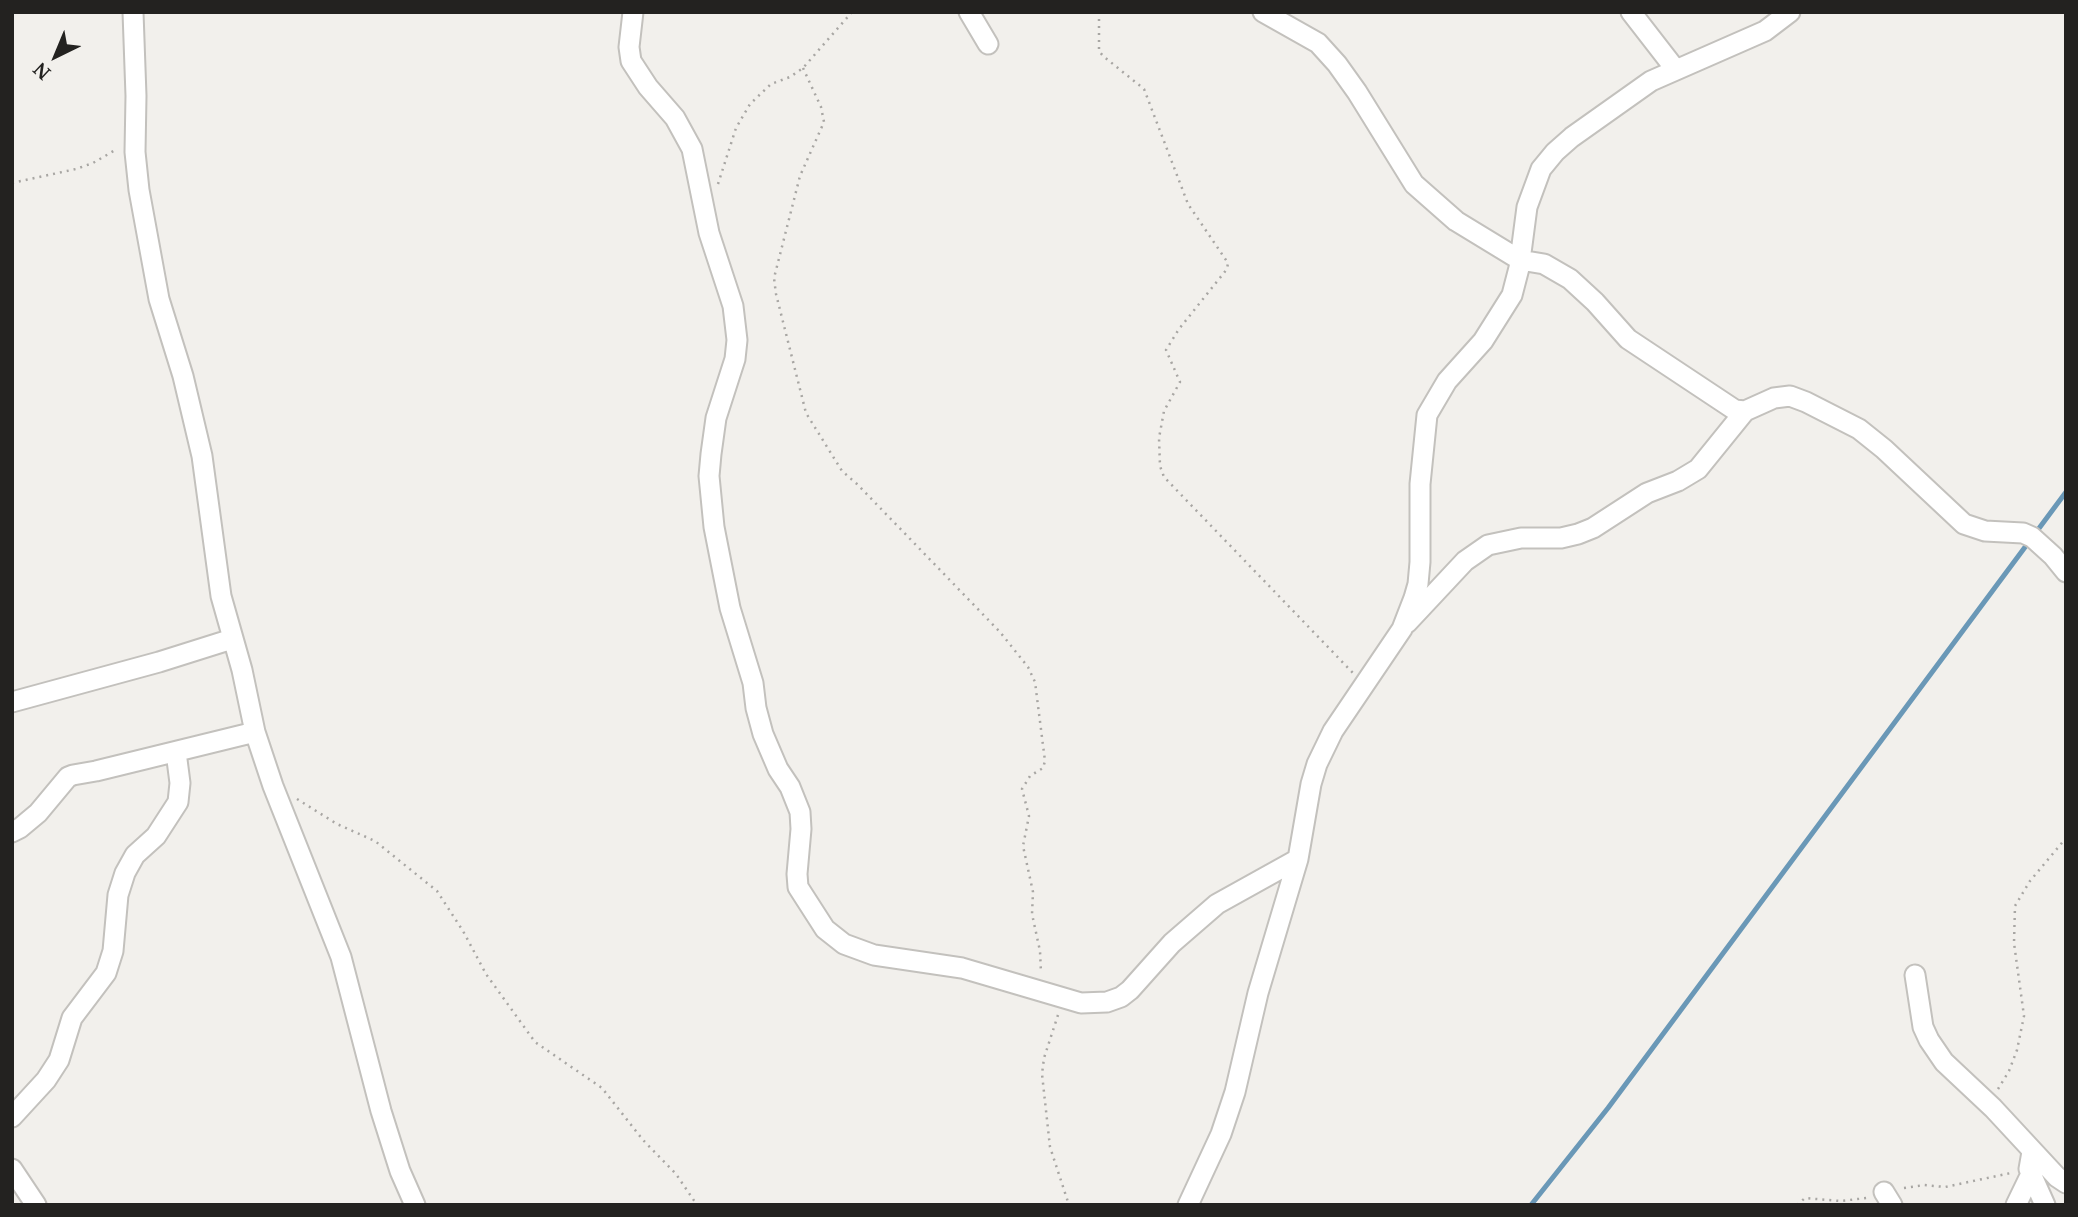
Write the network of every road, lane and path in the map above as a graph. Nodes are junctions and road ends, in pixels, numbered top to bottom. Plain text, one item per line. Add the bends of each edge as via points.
1 (133, 12) edge
2 (634, 12) edge
3 (852, 12) edge
4 (969, 12) edge
5 (1099, 12) edge
6 (1263, 12) edge
7 (1631, 12) edge
8 (1790, 12) edge
9 (988, 44) dead end
10 (803, 68) junction
11 (1676, 70) junction
12 (135, 137) junction
13 (12, 183) edge
14 (714, 193) dead end
15 (1520, 260) junction
16 (1745, 411) junction
17 (2066, 572) edge
18 (1402, 629) junction
19 (232, 639) junction
20 (1364, 684) junction
21 (12, 702) edge
22 (256, 732) junction
23 (176, 752) junction
24 (298, 799) dead end
25 (12, 832) edge
26 (2066, 838) edge
27 (1298, 859) junction
28 (1915, 975) dead end
29 (1054, 996) junction
30 (1988, 1104) junction
31 (12, 1117) edge
32 (2031, 1165) junction
33 (12, 1169) edge
34 (2066, 1183) edge
35 (1888, 1198) edge
36 (36, 1205) edge
37 (415, 1205) edge
38 (697, 1205) edge
39 (1069, 1205) edge
40 (1188, 1205) edge
41 (1797, 1205) edge
42 (2016, 1205) edge
43 (2045, 1205) edge

1 - 12 street
2 - 29 street via 631,61 675,117 692,149 709,233 733,306 735,359 716,418 709,476 714,527 763,734 800,812 799,887 825,929 858,951 962,968
3 - 10 path
4 - 9 street
5 - 20 path via 1103,57 1144,89 1188,204 1228,263 1166,350 1180,382 1164,411 1158,438 1164,477
6 - 15 street via 1318,43 1338,64 1414,184 1456,221
7 - 11 street
8 - 11 street via 1765,31
10 - 14 path via 771,84 750,104 736,128
10 - 29 path via 824,122 800,176 774,278 806,414 842,471 1000,632 1035,681 1045,761 1044,768 1030,776 1022,789 1029,816 1023,846 1033,892 1041,980
11 - 15 street via 1651,81 1572,137 1541,169 1527,207
12 - 13 path via 93,163
12 - 19 street via 139,190 157,286 202,456 221,596
15 - 16 street via 1544,264 1564,275 1628,339 1728,406
15 - 18 street via 1512,295 1496,322 1447,381 1427,415 1418,584
16 - 17 street via 1790,396 1814,406 1859,429 1964,524 2032,537
16 - 18 street via 1698,469 1647,493 1592,528 1561,538 1521,538 1488,545 1465,561
18 - 20 street
19 - 21 street
19 - 22 street
20 - 27 street via 1317,764
22 - 23 street
22 - 37 street via 341,957 381,1111
23 - 25 street via 73,775 38,813
23 - 31 street via 178,802 125,873 106,974 72,1018 53,1070
24 - 38 path via 375,841 437,891 486,974 535,1042 601,1088
26 - 30 path via 2015,906 2014,943 2024,1016 2009,1071
27 - 29 street via 1217,904 1121,997 1094,1004
27 - 40 street via 1258,993 1236,1092
28 - 30 street via 1920,1015 1929,1040 1944,1062
29 - 39 path via 1052,1039 1042,1074 1050,1147
30 - 32 street
32 - 34 street
32 - 35 path via 1945,1187 1924,1185
32 - 42 street
32 - 43 street
33 - 36 street
35 - 41 path via 1805,1198

